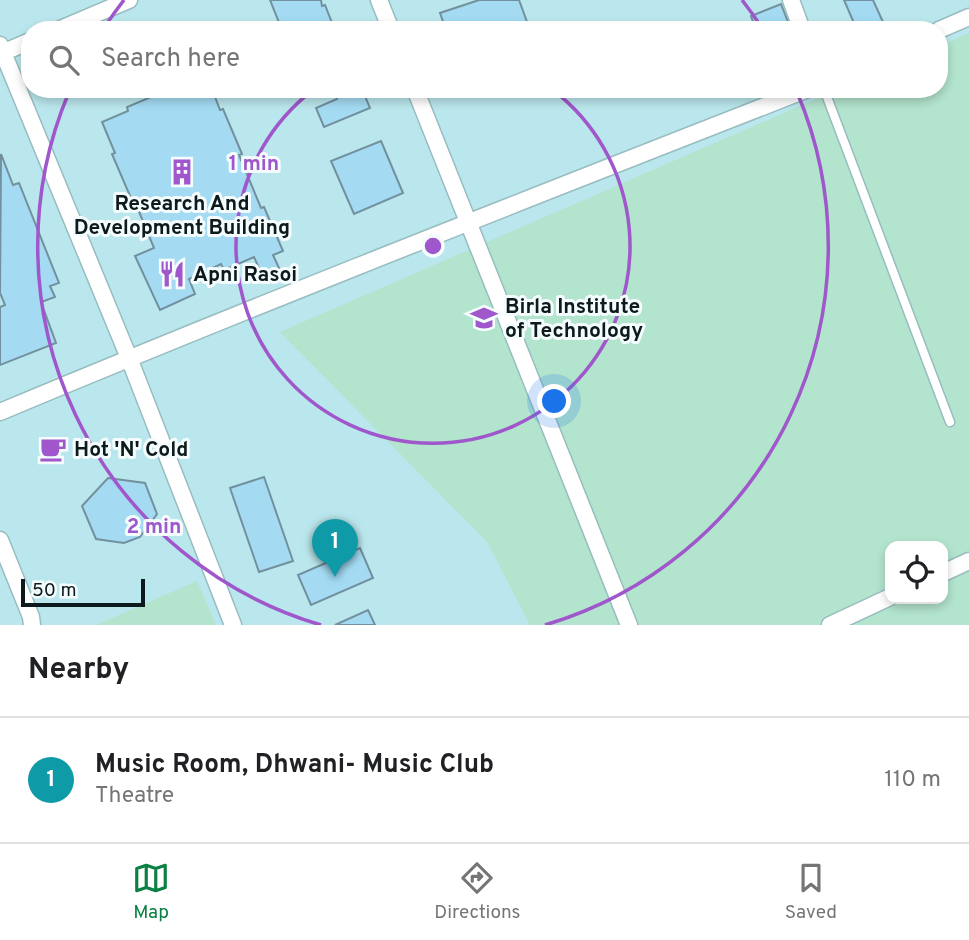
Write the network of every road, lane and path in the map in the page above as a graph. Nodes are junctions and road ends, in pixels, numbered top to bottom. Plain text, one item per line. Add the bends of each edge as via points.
1 (129, 0) edge
2 (379, 0) edge
3 (791, 0) edge
4 (969, 16) edge
5 (79, 21) edge
6 (387, 21) edge
7 (799, 21) edge
8 (948, 26) edge
9 (21, 44) edge
10 (1, 50) edge
11 (418, 98) edge
12 (785, 98) edge
13 (827, 98) edge
14 (467, 223) junction
15 (129, 358) junction
16 (0, 411) edge
17 (950, 422) dead end
18 (0, 540) edge
19 (969, 561) edge
20 (948, 571) edge
21 (885, 599) edge
22 (32, 625) edge
23 (233, 625) edge
24 (629, 625) edge
25 (830, 625) edge

1 - 5 street
2 - 6 street
3 - 7 street
4 - 8 street
9 - 10 street
10 - 15 street
11 - 14 street
12 - 14 street
13 - 17 lane
14 - 15 street
14 - 24 street
15 - 16 street
15 - 23 street
18 - 22 street
19 - 20 street
21 - 25 street

